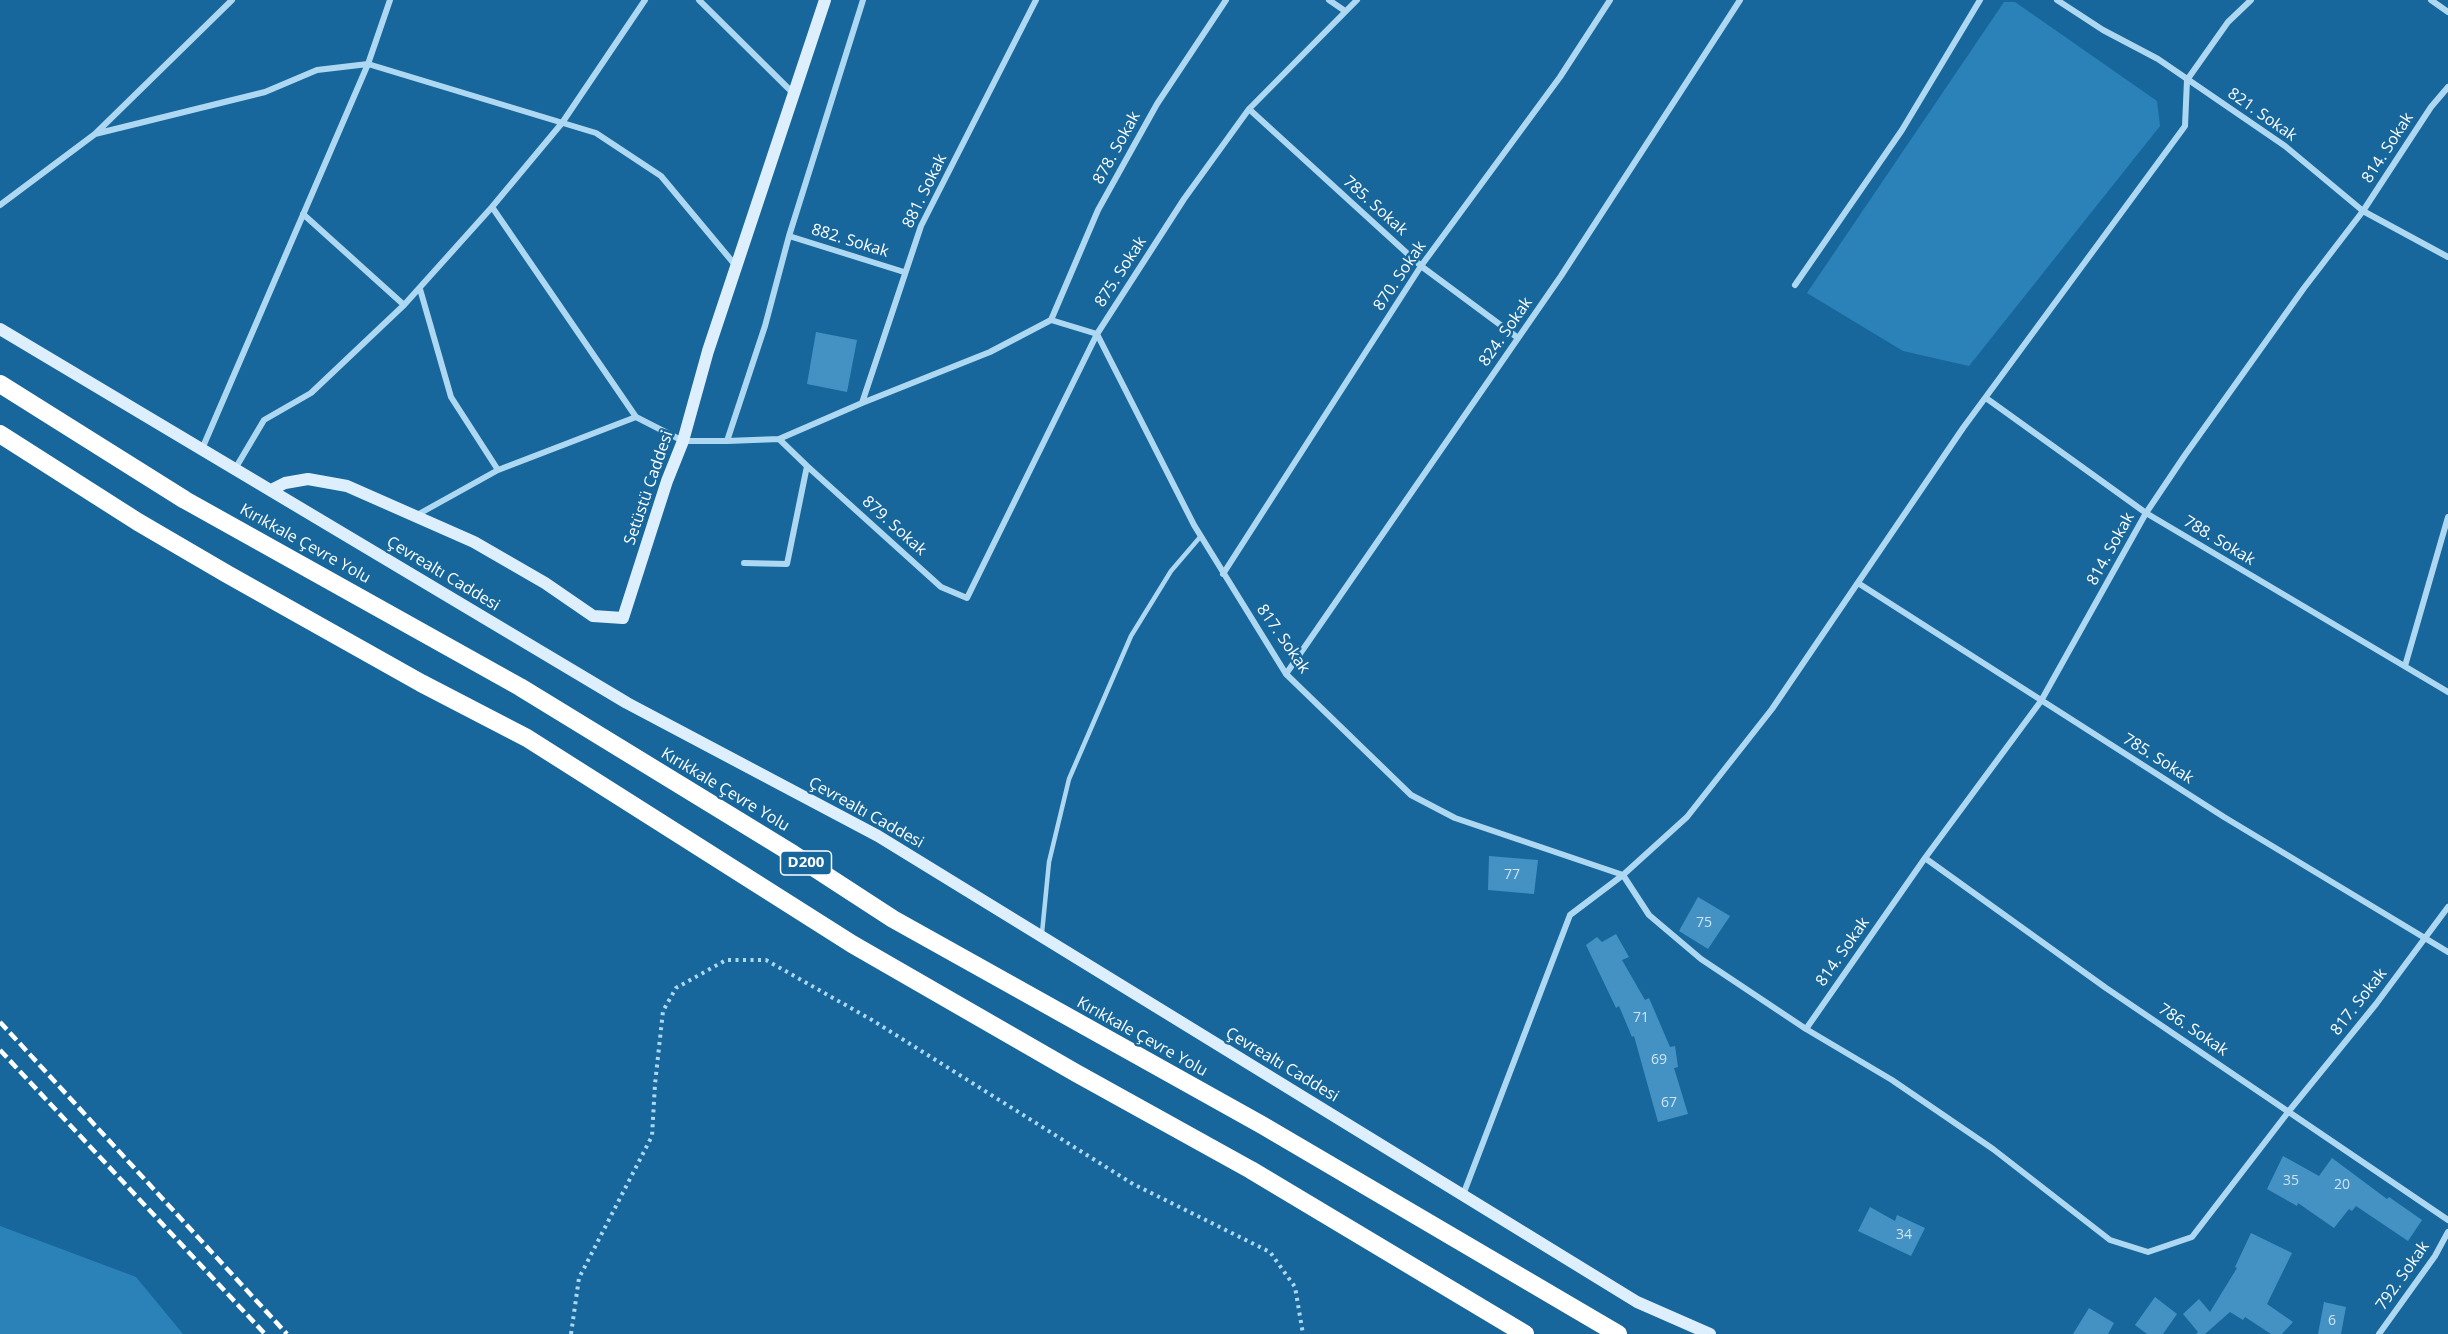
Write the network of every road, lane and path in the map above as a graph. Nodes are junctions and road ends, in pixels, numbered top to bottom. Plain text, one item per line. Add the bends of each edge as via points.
1 (232, 0) edge
2 (390, 0) edge
3 (645, 0) edge
4 (699, 0) edge
5 (825, 0) edge
6 (863, 0) edge
7 (1036, 0) edge
8 (1226, 0) edge
9 (1329, 0) edge
10 (1357, 0) edge
11 (1610, 0) edge
12 (1740, 0) edge
13 (1980, 0) edge
14 (2057, 0) edge
15 (2251, 0) edge
16 (2431, 0) edge
17 (1345, 11) junction
18 (2448, 12) edge
19 (368, 64) junction
20 (2187, 80) junction
21 (2448, 87) edge
22 (795, 95) junction
23 (1249, 109) junction
24 (562, 123) junction
25 (95, 134) junction
26 (0, 205) edge
27 (492, 207) junction
28 (2363, 211) junction
29 (303, 214) junction
30 (789, 236) junction
31 (2448, 257) edge
32 (1421, 266) junction
33 (736, 267) junction
34 (904, 272) junction
35 (1795, 285) dead end
36 (420, 289) junction
37 (404, 305) junction
38 (1051, 320) junction
39 (0, 329) edge
40 (1097, 334) junction
41 (1518, 338) junction
42 (0, 384) edge
43 (1986, 398) junction
44 (862, 403) junction
45 (636, 417) junction
46 (0, 434) edge
47 (779, 439) junction
48 (683, 441) junction
49 (727, 441) junction
50 (202, 449) junction
51 (807, 466) junction
52 (236, 469) junction
53 (498, 470) junction
54 (271, 490) junction
55 (2146, 513) junction
56 (417, 515) junction
57 (2448, 517) edge
58 (1201, 536) junction
59 (744, 563) dead end
60 (1223, 574) junction
61 (1858, 583) junction
62 (967, 598) joint
63 (2405, 666) junction
64 (1286, 674) junction
65 (2448, 692) edge
66 (2041, 701) junction
67 (1925, 858) junction
68 (1623, 875) junction
69 (2448, 907) edge
70 (1041, 937) junction
71 (2424, 937) junction
72 (2448, 952) edge
73 (1806, 1029) junction
74 (2289, 1111) junction
75 (1463, 1195) junction
76 (2448, 1220) edge
77 (2448, 1232) edge
78 (571, 1334) edge
79 (1303, 1334) edge
80 (1525, 1334) edge
81 (1618, 1334) edge
82 (1710, 1334) edge
83 (2379, 1334) edge

1 - 25 street
2 - 19 street
3 - 24 street
4 - 22 street
5 - 22 main road, Setüstü Caddesi
6 - 30 street
7 - 34 street, 881. Sokak via 921,226
8 - 38 street, 878. Sokak via 1157,104 1103,200
9 - 17 street
10 - 17 street, 875. Sokak
11 - 32 street, 870. Sokak via 1560,77
12 - 41 street, 824. Sokak
13 - 35 street via 1902,129
14 - 20 street, 821. Sokak
15 - 20 street via 2228,22
16 - 18 street
17 - 23 street, 875. Sokak
19 - 24 street
19 - 25 street via 317,70 264,92
19 - 29 street
20 - 28 street, 821. Sokak via 2285,146
20 - 43 street via 2185,126
21 - 28 street, 814. Sokak
22 - 33 main road, Setüstü Caddesi
23 - 32 street, 785. Sokak
23 - 40 street, 875. Sokak via 1184,199
24 - 27 street
24 - 33 street via 596,133 661,176
25 - 26 street
27 - 36 street
27 - 45 street
28 - 31 street, 821. Sokak
28 - 55 street, 814. Sokak
29 - 37 street
29 - 50 street
30 - 34 street, 882. Sokak
30 - 49 street via 765,326
32 - 41 street, 785. Sokak
32 - 60 street, 870. Sokak
33 - 48 main road, Setüstü Caddesi
34 - 44 street, 881. Sokak
36 - 37 street
36 - 53 street via 452,396
37 - 52 street via 310,393 264,420
38 - 40 street
38 - 44 street via 990,352
39 - 50 main road, Çevrealtı Caddesi
40 - 58 street, 817. Sokak
40 - 62 street, 875. Sokak
41 - 64 street, 824. Sokak
42 - 81 highway, Kırıkkale Çevre Yolu / D200 via 185,500 537,697 893,919 1262,1125
43 - 55 street, 788. Sokak
43 - 61 street
44 - 47 street
45 - 48 street
45 - 53 street
46 - 80 highway, D200 via 227,574 527,738 852,944 1251,1170
47 - 49 street
47 - 51 street, 879. Sokak
48 - 49 street
48 - 56 main road, Setüstü Caddesi via 623,618 592,616 504,559
50 - 52 main road, Çevrealtı Caddesi
51 - 59 street via 787,564
51 - 62 street, 879. Sokak via 941,586
52 - 54 main road, Çevrealtı Caddesi
53 - 56 street
54 - 56 main road, Setüstü Caddesi via 308,479 347,486
54 - 70 main road, Çevrealtı Caddesi via 627,702 878,836
55 - 63 street, 788. Sokak
55 - 66 street, 814. Sokak
57 - 63 street
58 - 60 street, 817. Sokak
58 - 70 lane via 1171,571 1131,636 1069,779 1049,862
60 - 64 street, 817. Sokak
61 - 66 street, 785. Sokak
61 - 68 street via 1772,709 1687,817
63 - 65 street, 788. Sokak
64 - 68 street, 817. Sokak via 1411,795 1455,818
66 - 67 street, 814. Sokak
66 - 71 street, 785. Sokak via 2224,818
67 - 73 street, 814. Sokak
67 - 74 street, 786. Sokak via 2106,988
68 - 73 street, 817. Sokak via 1649,915 1701,959
68 - 75 street via 1570,915
69 - 71 street, 817. Sokak
70 - 75 main road, Çevrealtı Caddesi
71 - 72 street, 785. Sokak
71 - 74 street, 817. Sokak via 2376,1004
73 - 74 street, 817. Sokak via 1892,1080 1993,1149 2110,1240 2148,1252 2192,1237
74 - 76 street, 786. Sokak
75 - 82 main road, Çevrealtı Caddesi via 1636,1302
77 - 83 street, 792. Sokak
78 - 79 path via 579,1278 652,1136 663,1011 676,988 726,960 766,960 872,1020 1133,1184 1270,1252 1295,1287

